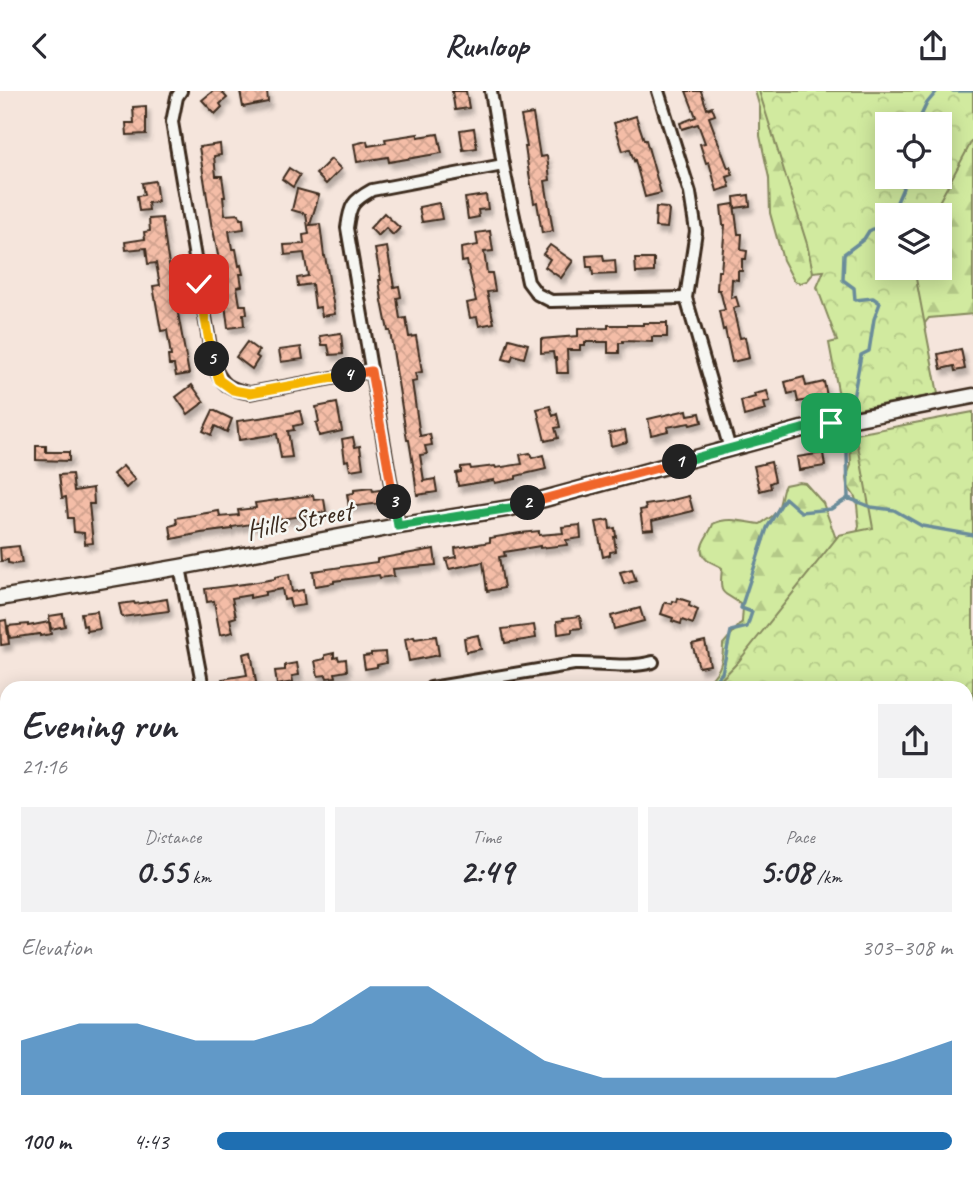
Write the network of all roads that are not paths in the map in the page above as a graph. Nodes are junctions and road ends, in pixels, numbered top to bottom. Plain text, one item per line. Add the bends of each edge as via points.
1 (181, 91) edge
2 (491, 91) edge
3 (658, 91) edge
4 (503, 165) junction
5 (685, 297) junction
6 (371, 371) junction
7 (973, 396) edge
8 (730, 449) junction
9 (398, 526) junction
10 (180, 567) junction
11 (0, 598) edge
12 (653, 663) dead end
13 (201, 681) edge
14 (478, 681) edge

1 - 6 street via 172,122 219,380 233,390 250,393
2 - 4 street
3 - 5 street via 690,193 696,231
4 - 5 street via 523,265 537,294 551,301
4 - 6 street via 372,190 357,199 347,228
5 - 8 street
6 - 9 street
7 - 8 street, Hills Street via 802,429
8 - 9 street, Hills Street via 510,508
9 - 10 street, Hills Street
10 - 11 street, Hills Street
10 - 13 street
12 - 14 street via 574,664

